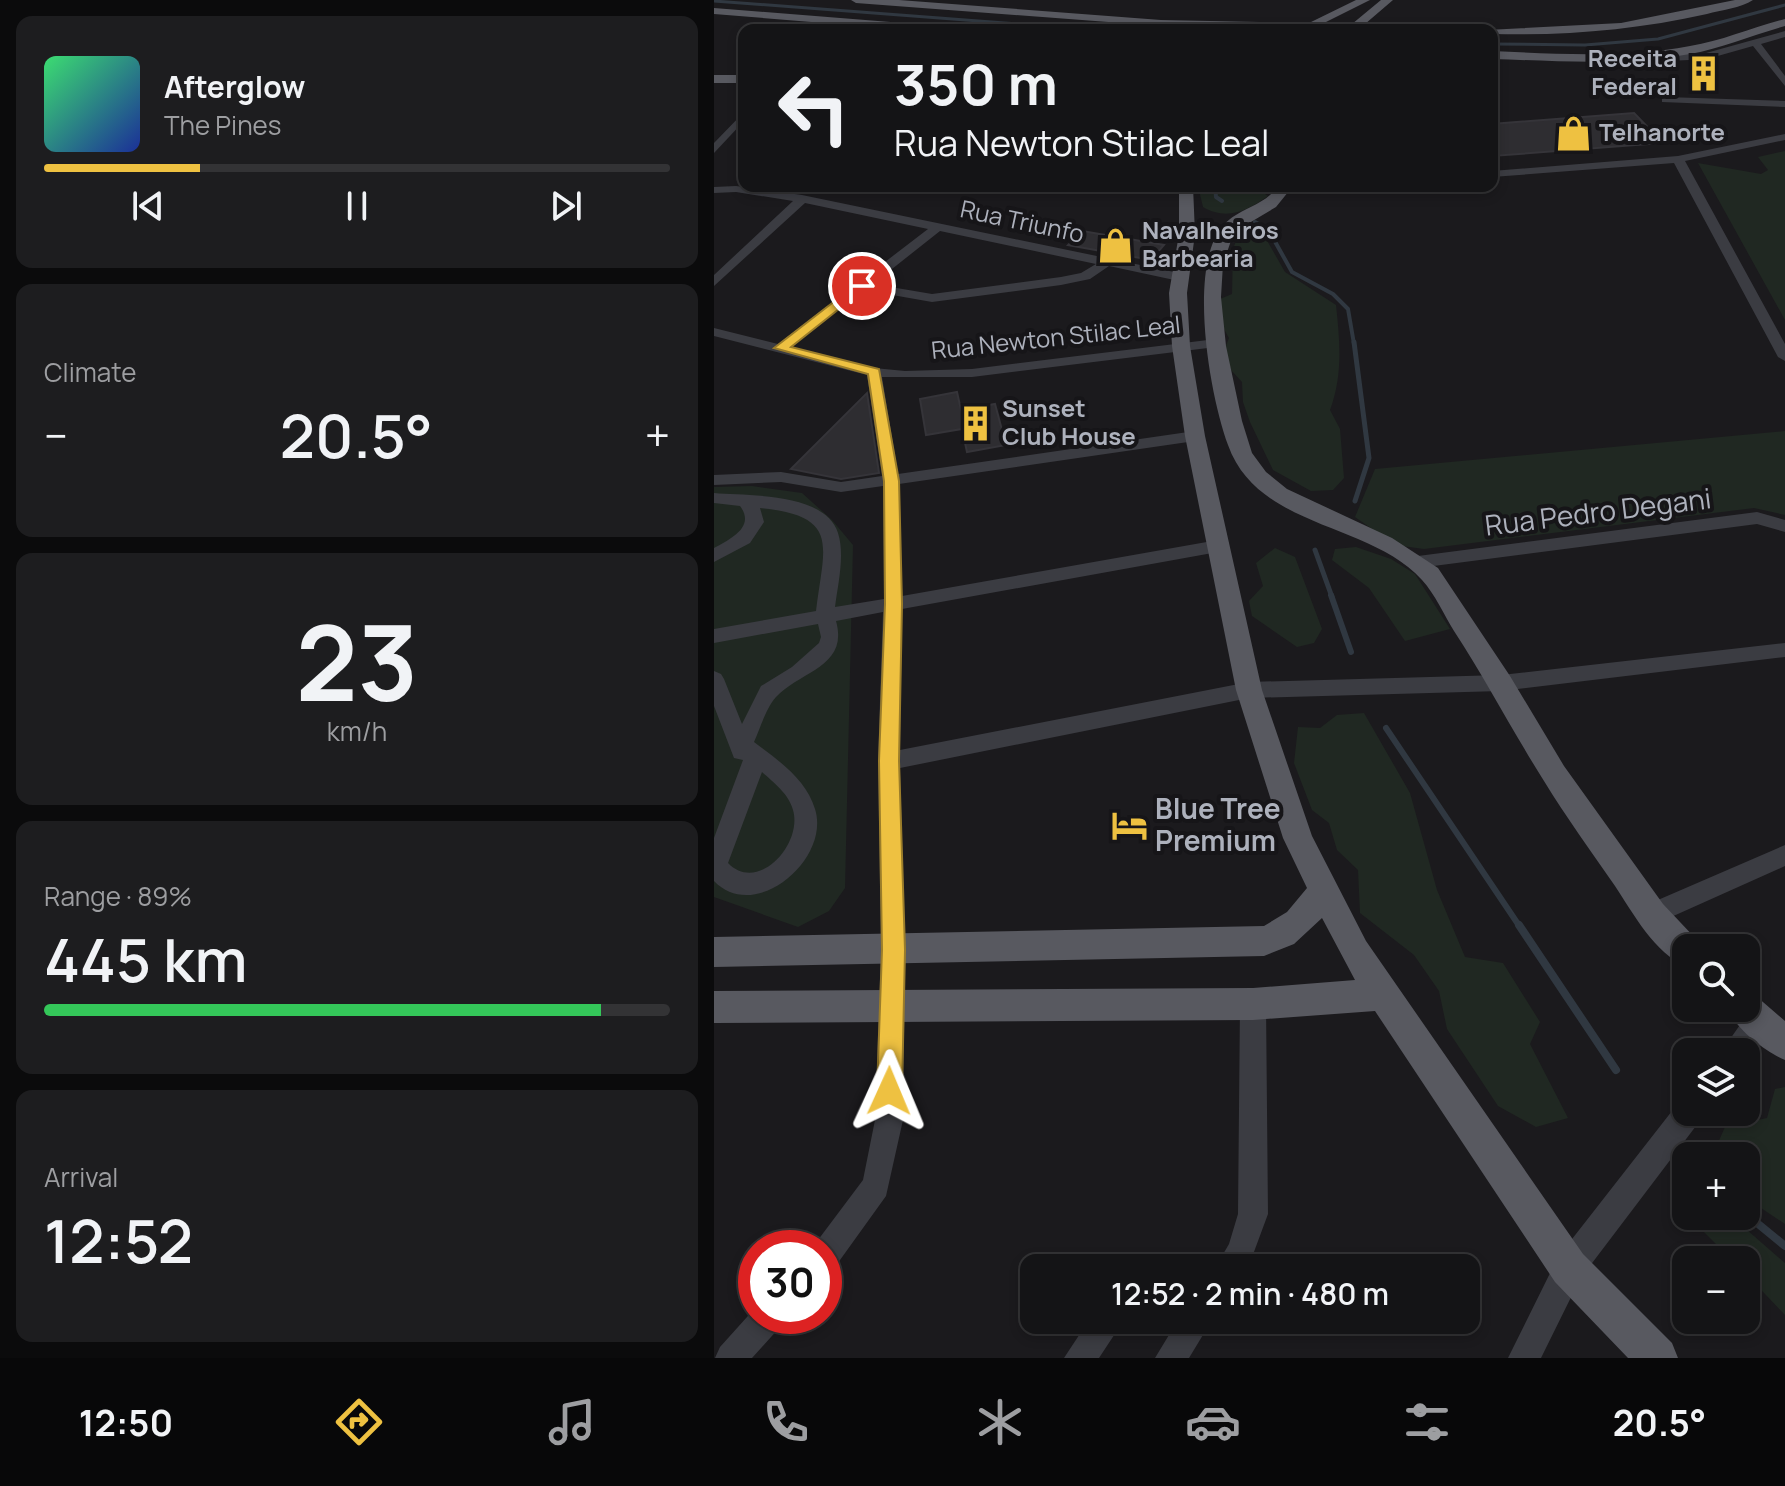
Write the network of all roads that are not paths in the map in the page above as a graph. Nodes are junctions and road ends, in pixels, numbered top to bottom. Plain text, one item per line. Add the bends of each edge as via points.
1 (856, 0) edge
2 (1365, 0) edge
3 (1388, 0) edge
4 (1748, 0) edge
5 (824, 10) dead end
6 (714, 11) edge
7 (1375, 11) junction
8 (795, 17) junction
9 (1161, 23) junction
10 (880, 24) edge
11 (1158, 24) edge
12 (1190, 24) edge
13 (1313, 24) edge
14 (1358, 24) edge
15 (1385, 24) edge
16 (1785, 28) edge
17 (1498, 32) edge
18 (1754, 37) junction
19 (1544, 40) junction
20 (1532, 56) junction
21 (1706, 56) junction
22 (1498, 57) edge
23 (1498, 57) edge
24 (1659, 69) dead end
25 (714, 79) edge
26 (738, 79) edge
27 (1785, 83) edge
28 (1666, 100) dead end
29 (1785, 104) edge
30 (738, 122) edge
31 (734, 127) junction
32 (714, 128) edge
33 (1785, 137) edge
34 (714, 150) edge
35 (1678, 159) junction
36 (1498, 174) edge
37 (738, 189) edge
38 (714, 190) edge
39 (756, 192) edge
40 (1186, 192) edge
41 (1282, 192) edge
42 (802, 199) junction
43 (1187, 206) junction
44 (1225, 217) junction
45 (938, 227) junction
46 (1107, 262) junction
47 (1179, 277) junction
48 (714, 282) edge
49 (862, 286) junction
50 (1212, 294) junction
51 (714, 332) edge
52 (1216, 343) junction
53 (1181, 346) junction
54 (781, 348) junction
55 (1785, 357) edge
56 (874, 372) junction
57 (1195, 436) junction
58 (714, 480) edge
59 (891, 481) junction
60 (714, 498) edge
61 (744, 499) junction
62 (1785, 526) edge
63 (1218, 546) junction
64 (714, 556) edge
65 (1418, 562) junction
66 (893, 604) junction
67 (825, 616) junction
68 (714, 636) edge
69 (1785, 650) edge
70 (714, 679) edge
71 (1501, 683) junction
72 (1249, 690) junction
73 (749, 750) junction
74 (889, 761) junction
75 (1785, 855) edge
76 (714, 867) edge
77 (1323, 892) junction
78 (1652, 914) junction
79 (1672, 936) edge
80 (893, 950) junction
81 (714, 952) edge
82 (1382, 994) junction
83 (1253, 1004) junction
84 (891, 1005) junction
85 (714, 1007) edge
86 (1760, 1022) edge
87 (1785, 1043) edge
88 (1678, 1126) edge
89 (842, 1232) edge
90 (1240, 1254) edge
91 (1569, 1268) junction
92 (753, 1334) edge
93 (1098, 1334) edge
94 (1187, 1334) edge
95 (731, 1358) edge
96 (1080, 1358) edge
97 (1171, 1358) edge
98 (1524, 1358) edge
99 (1657, 1358) edge

1 - 9 main road
2 - 13 main road
3 - 7 main road
4 - 19 main road via 1649,25
5 - 8 main road
6 - 8 main road
7 - 14 main road
7 - 15 main road
8 - 10 main road
9 - 11 main road
9 - 12 main road
16 - 18 main road
17 - 19 main road
18 - 20 main road via 1665,54
18 - 21 street
18 - 27 street
19 - 20 main road
20 - 22 main road
21 - 23 street via 1607,62
21 - 24 street
25 - 26 main road
28 - 29 street
30 - 31 street
31 - 32 street
31 - 34 street
33 - 35 street
35 - 36 street
35 - 55 street
37 - 38 street, Rua Triunfo
39 - 42 street, Rua Triunfo
40 - 43 main road
41 - 44 main road via 1272,206
42 - 45 street, Rua Triunfo
42 - 48 street
43 - 44 main road
43 - 47 main road
44 - 50 main road via 1230,226 1221,239
45 - 46 street, Rua Triunfo
45 - 49 street
46 - 47 street, Rua Triunfo
46 - 49 street via 1085,276 1061,281 932,298
47 - 50 main road via 1200,281
47 - 53 main road
49 - 54 street
50 - 52 main road
51 - 54 street, Rua Newton Stilac Leal
52 - 53 street, Rua Newton Stilac Leal
52 - 65 main road via 1241,452 1252,468 1303,507
53 - 56 street, Rua Newton Stilac Leal via 972,373
53 - 57 main road
54 - 56 street, Rua Newton Stilac Leal
56 - 59 street
57 - 59 street
57 - 63 main road
58 - 59 street via 781,477 841,487
59 - 66 street
60 - 61 street
61 - 64 street via 755,522 744,539
61 - 67 street via 797,506 818,517 829,531
62 - 65 street, Rua Pedro Degani via 1757,518
63 - 66 street
63 - 72 main road
65 - 71 main road
66 - 67 street
66 - 74 street
67 - 68 street
67 - 73 street via 828,647 768,692
69 - 71 street
70 - 73 street
71 - 72 street
71 - 78 main road via 1554,774
72 - 74 street
72 - 77 main road via 1298,838
73 - 76 street
73 - 76 street via 793,790 805,811 808,832 796,855 767,881 743,887 723,879
74 - 80 street
75 - 78 street
77 - 80 main road via 1293,928 1264,941
77 - 82 main road
78 - 79 main road
80 - 81 main road
80 - 84 street
82 - 83 main road
82 - 91 main road
83 - 84 main road
83 - 90 street via 1253,1214
84 - 85 main road
84 - 89 street via 889,1120 876,1186
86 - 87 main road
88 - 91 street
91 - 98 street
91 - 99 main road
92 - 95 street
93 - 96 street
94 - 97 street

